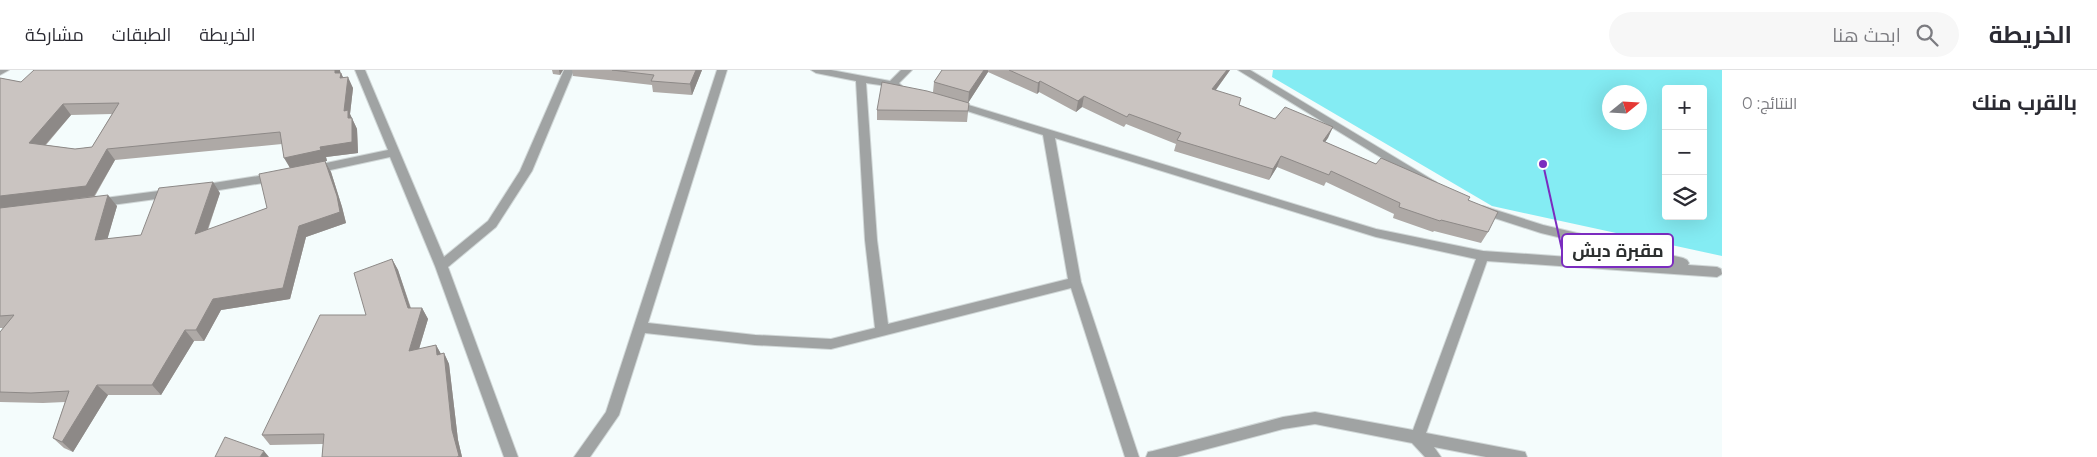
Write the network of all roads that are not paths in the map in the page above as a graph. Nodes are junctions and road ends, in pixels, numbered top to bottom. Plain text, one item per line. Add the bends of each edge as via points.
1 (4, 70) edge
2 (360, 70) edge
3 (569, 70) edge
4 (722, 70) edge
5 (816, 70) edge
6 (907, 70) edge
7 (1243, 70) edge
8 (0, 72) edge
9 (861, 78) junction
10 (892, 85) junction
11 (910, 90) edge
12 (938, 99) edge
13 (1048, 132) junction
14 (394, 153) junction
15 (1437, 186) edge
16 (88, 204) edge
17 (1469, 204) edge
18 (1482, 256) junction
19 (441, 266) junction
20 (1720, 272) edge
21 (1075, 282) junction
22 (640, 328) junction
23 (882, 332) junction
24 (1417, 438) junction
25 (511, 457) edge
26 (581, 457) edge
27 (1132, 457) edge
28 (1153, 457) edge
29 (1434, 457) edge
30 (1520, 457) edge

1 - 8 street
2 - 14 street
3 - 19 street via 526,171 492,224
4 - 22 street
5 - 9 street
6 - 10 street
7 - 15 street
9 - 10 street
9 - 23 street via 871,240
10 - 11 street
12 - 13 street
13 - 18 street via 1376,233
13 - 21 street
14 - 16 street via 244,184
14 - 19 street
17 - 20 street via 1541,229
18 - 20 street
18 - 24 street
19 - 25 street
21 - 23 street
21 - 27 street
22 - 23 street via 831,344
22 - 26 street via 612,415
24 - 28 street via 1315,418 1283,423
24 - 29 street
24 - 30 street

